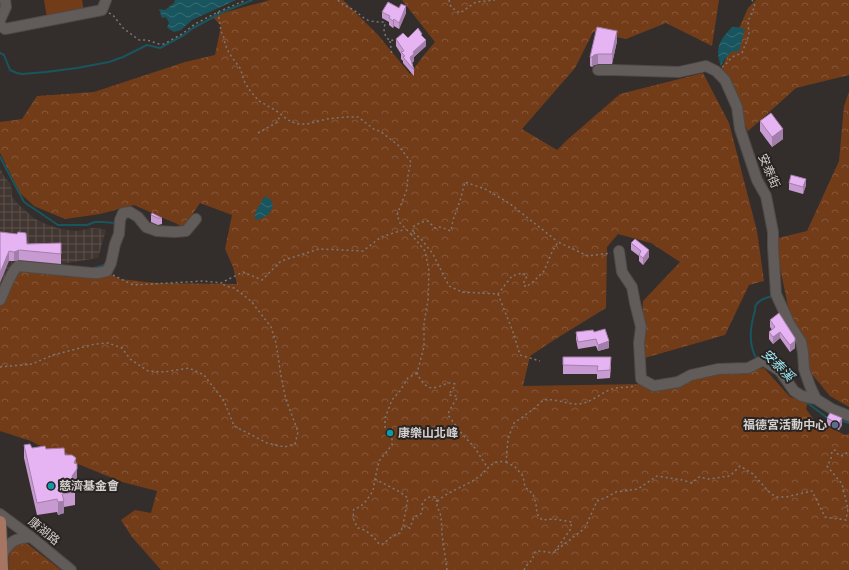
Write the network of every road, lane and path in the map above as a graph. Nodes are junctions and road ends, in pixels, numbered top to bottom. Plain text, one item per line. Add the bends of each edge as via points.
1 (5, 0) edge
2 (106, 0) edge
3 (246, 0) edge
4 (338, 0) edge
5 (449, 0) edge
6 (494, 0) edge
7 (752, 0) edge
8 (102, 10) junction
9 (218, 12) junction
10 (0, 20) edge
11 (0, 25) edge
12 (400, 38) edge
13 (390, 41) junction
14 (392, 56) dead end
15 (598, 70) dead end
16 (716, 71) junction
17 (281, 115) junction
18 (258, 134) dead end
19 (196, 219) dead end
20 (406, 229) junction
21 (412, 233) junction
22 (558, 242) junction
23 (619, 251) joint
24 (110, 274) dead end
25 (221, 283) junction
26 (498, 294) junction
27 (0, 300) edge
28 (540, 361) dead end
29 (0, 367) edge
30 (417, 373) junction
31 (641, 379) junction
32 (816, 399) junction
33 (849, 416) edge
34 (849, 451) edge
35 (506, 462) junction
36 (487, 468) junction
37 (374, 479) junction
38 (437, 502) junction
39 (0, 514) edge
40 (0, 522) edge
41 (403, 526) junction
42 (31, 537) junction
43 (553, 553) junction
44 (2, 555) junction
45 (526, 566) junction
46 (2, 570) edge
47 (71, 570) edge
48 (447, 570) edge
49 (521, 570) edge
50 (524, 570) edge

1 - 10 street via 6,7
2 - 8 street
3 - 9 path
4 - 13 path via 367,20 384,22 385,36
5 - 6 path via 451,7 460,13 476,2
7 - 16 path via 754,6 748,21 749,35 742,53 732,57
8 - 9 path via 113,15 122,28 139,40 159,44 164,44
8 - 11 street via 5,29
9 - 17 path via 225,44 240,68 245,84 259,101
12 - 13 path
13 - 14 path
15 - 16 street via 679,72 706,66
16 - 32 street, 安泰街 via 725,80 737,107 746,148 757,180 766,196 774,232 776,294 801,342 804,369
17 - 18 path via 276,123
17 - 20 path via 297,124 358,117 398,145 410,162 407,189 397,215
19 - 27 street via 186,231 157,231 146,227 130,212 123,213 107,271 92,273 18,266 12,273
20 - 21 path
20 - 25 path via 381,237 363,251 319,249 281,261 262,280 243,272
21 - 22 path via 414,226 428,221 435,228 450,230 465,182 485,189 509,203
21 - 26 path via 421,239 433,254 449,286 462,292
21 - 30 path via 425,251 429,271 424,347
22 - 23 path via 588,256
22 - 26 path via 544,271 534,281 526,287 526,276 522,273 512,276
23 - 31 street via 622,272 632,287 641,327
24 - 25 path via 134,285 204,281
25 - 29 path via 252,300 271,327 286,400 298,432 295,444 284,447 267,443 234,426 224,401 204,375 189,368 164,372 148,371 130,359 122,348 108,343 67,351 32,364
26 - 28 path via 520,355
30 - 36 path via 423,383 430,388 437,388 450,382 454,384 449,396 455,395 456,398 448,416 475,448
30 - 37 path via 408,378 392,400 385,418 385,429 392,436 392,445 379,461
31 - 32 street via 654,386 678,382 691,375 718,369 748,368 766,362 780,371 794,390 802,396
31 - 35 path via 632,387 610,389 581,404 543,400 514,423 508,439
32 - 33 street
34 - 43 path via 840,456 835,450 832,451 827,466 842,484 848,509 846,520 825,517 812,491 786,497 771,494 753,474 740,466 730,476 709,479 699,477 692,484 657,476 638,489 616,492 597,501 585,528
35 - 36 path via 497,462
35 - 43 path via 523,476 525,487 533,494 537,514 542,520 572,522 570,530
36 - 38 path via 478,478
37 - 41 path via 408,498
37 - 41 path via 373,491 353,512 358,528 362,528 379,544 384,544 400,534
38 - 41 path via 435,496 425,499 422,512 414,517 410,528
38 - 48 path via 442,521
39 - 42 street, 康湖路
40 - 44 main road
42 - 44 street via 14,540
42 - 47 street, 康湖路
43 - 45 path via 535,552
44 - 46 main road
45 - 49 path
45 - 50 path

